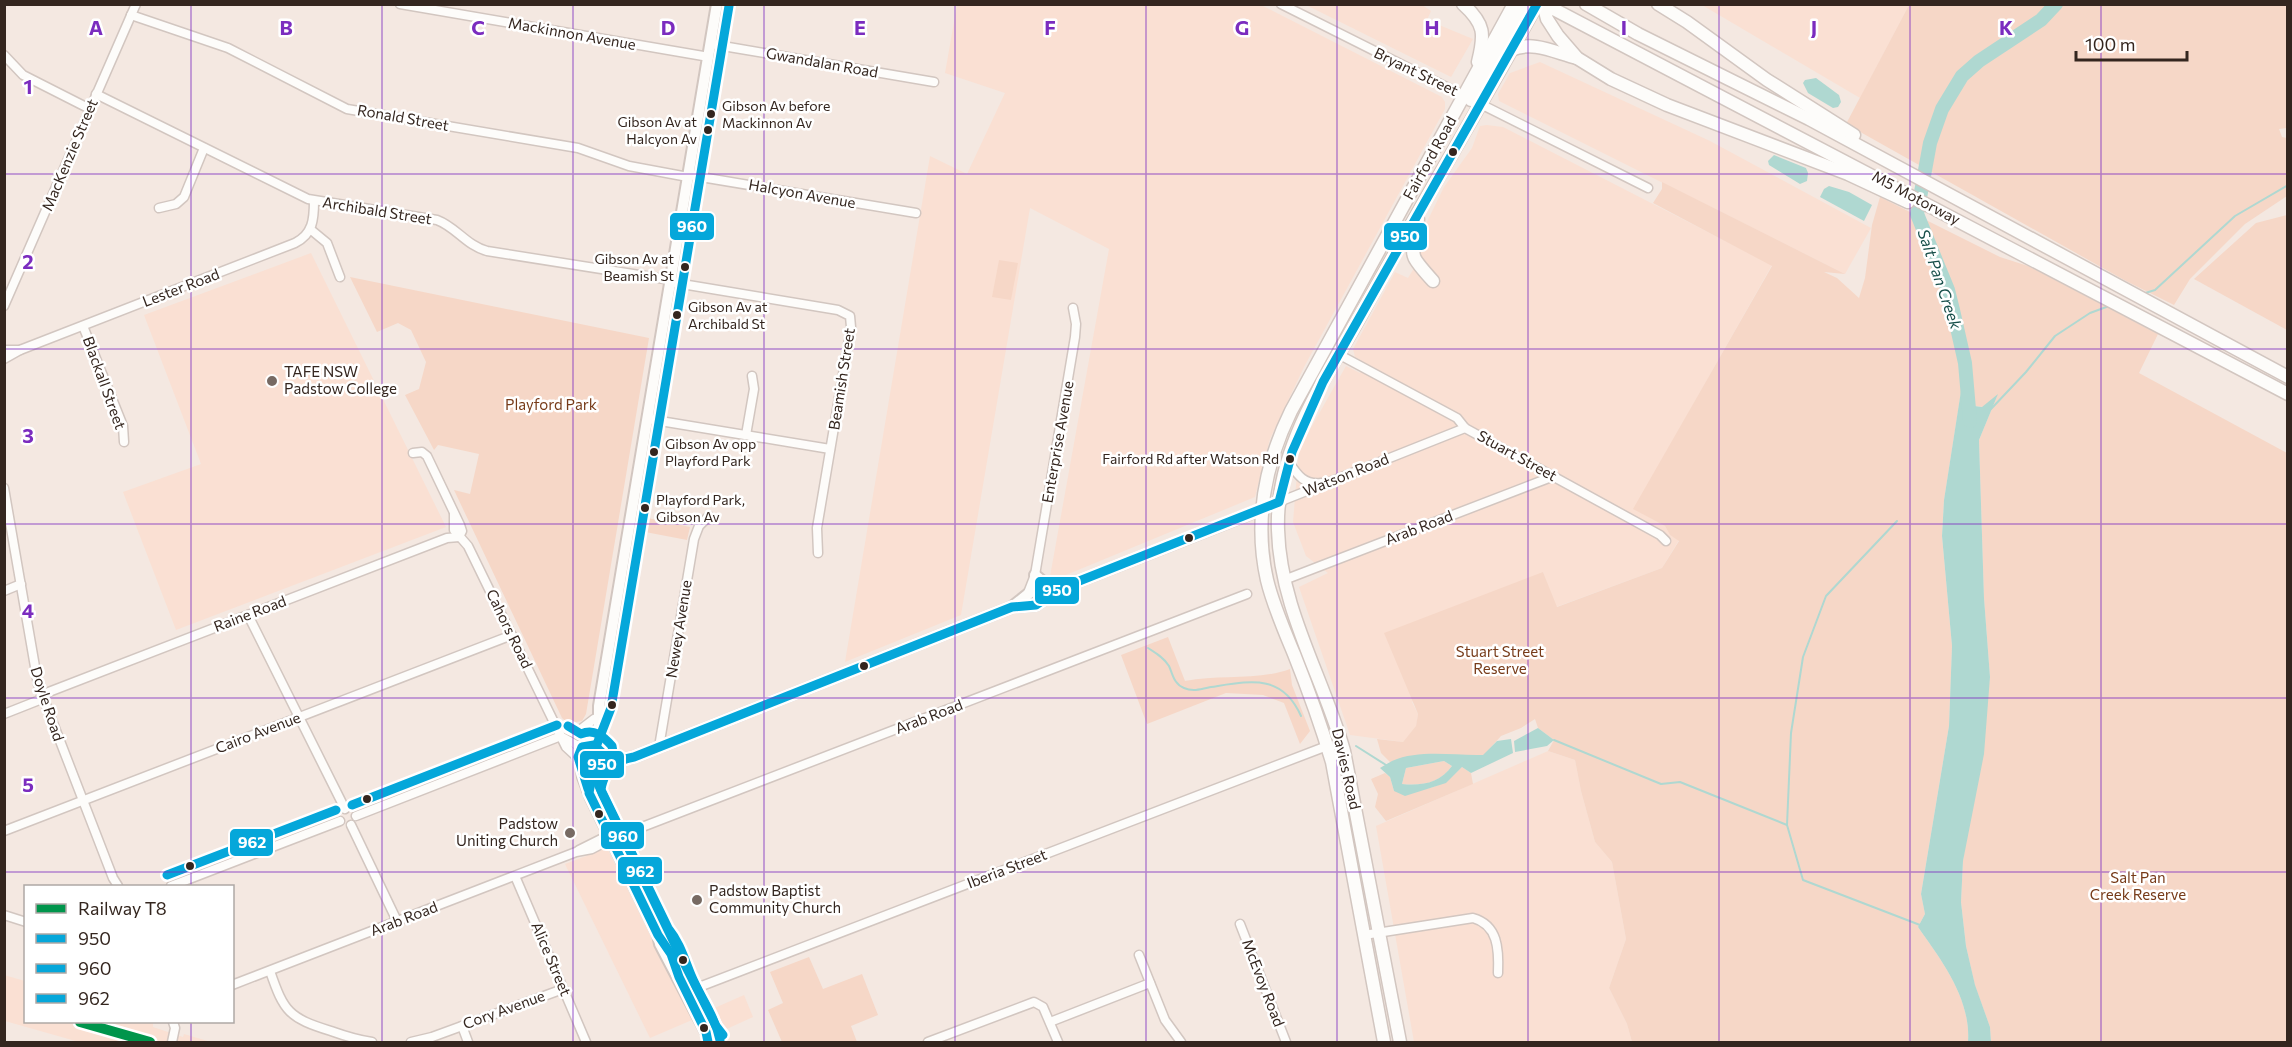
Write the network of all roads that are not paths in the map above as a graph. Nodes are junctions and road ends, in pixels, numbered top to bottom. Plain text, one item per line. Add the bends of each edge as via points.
1 (135, 4) edge
2 (400, 4) edge
3 (717, 4) edge
4 (1281, 4) edge
5 (1463, 4) edge
6 (1586, 4) edge
7 (1658, 4) edge
8 (1531, 6) edge
9 (131, 15) junction
10 (711, 45) junction
11 (1512, 50) junction
12 (4, 55) edge
13 (709, 57) junction
14 (1577, 58) junction
15 (1474, 77) junction
16 (934, 82) dead end
17 (96, 94) junction
18 (1472, 100) junction
19 (90, 109) junction
20 (1863, 144) junction
21 (204, 148) junction
22 (1850, 170) junction
23 (689, 176) junction
24 (1648, 188) dead end
25 (314, 201) junction
26 (159, 208) dead end
27 (1419, 209) junction
28 (916, 213) dead end
29 (310, 229) junction
30 (340, 277) dead end
31 (671, 281) junction
32 (1433, 281) dead end
33 (4, 306) edge
34 (1073, 308) dead end
35 (83, 326) junction
36 (4, 350) edge
37 (20, 350) junction
38 (1338, 354) junction
39 (4, 359) edge
40 (752, 376) dead end
41 (2288, 377) edge
42 (2288, 394) edge
43 (648, 419) junction
44 (1465, 428) junction
45 (746, 435) junction
46 (124, 442) dead end
47 (830, 449) junction
48 (413, 453) dead end
49 (1288, 460) junction
50 (1554, 477) junction
51 (1327, 483) junction
52 (4, 488) edge
53 (1279, 502) junction
54 (1262, 508) junction
55 (709, 516) dead end
56 (459, 537) junction
57 (1666, 541) dead end
58 (818, 553) dead end
59 (1035, 575) junction
60 (1284, 580) junction
61 (21, 584) junction
62 (1059, 589) junction
63 (4, 591) edge
64 (1247, 594) dead end
65 (1034, 597) junction
66 (248, 615) junction
67 (512, 635) junction
68 (42, 697) junction
69 (599, 706) junction
70 (4, 714) edge
71 (298, 718) junction
72 (594, 719) junction
73 (555, 724) junction
74 (561, 736) junction
75 (1327, 746) junction
76 (659, 747) junction
77 (600, 751) junction
78 (582, 754) junction
79 (628, 759) junction
80 (595, 766) junction
81 (589, 793) junction
82 (82, 801) junction
83 (345, 809) junction
84 (356, 816) junction
85 (340, 821) junction
86 (351, 825) junction
87 (4, 831) edge
88 (611, 839) junction
89 (515, 876) junction
90 (113, 882) edge
91 (174, 885) edge
92 (4, 915) edge
93 (24, 921) edge
94 (397, 921) junction
95 (1240, 924) dead end
96 (1380, 932) junction
97 (1364, 935) junction
98 (1139, 955) dead end
99 (270, 970) junction
100 (1498, 973) dead end
101 (1150, 983) junction
102 (234, 984) edge
103 (1389, 985) junction
104 (563, 988) junction
105 (686, 992) junction
106 (1050, 1022) junction
107 (167, 1023) edge
108 (173, 1023) edge
109 (462, 1026) junction
110 (707, 1037) edge
111 (173, 1039) edge
112 (372, 1042) edge
113 (411, 1042) edge
114 (468, 1042) edge
115 (586, 1042) edge
116 (714, 1042) edge
117 (928, 1042) edge
118 (1058, 1042) edge
119 (1181, 1042) edge
120 (1286, 1042) edge
121 (1384, 1042) edge
122 (1391, 1042) edge
123 (1400, 1042) edge

1 - 9 street, MacKenzie Street
2 - 13 street, Mackinnon Avenue
3 - 10 main road
4 - 18 street, Bryant Street
5 - 15 highway via 1478,20 1483,35
6 - 20 highway, M5 Motorway via 1638,34
7 - 20 highway
8 - 11 highway, Fairford Road
8 - 14 highway via 1547,19
8 - 15 highway, Fairford Road
8 - 18 highway
8 - 22 highway, M5 Motorway
9 - 17 street, MacKenzie Street
9 - 23 street, Ronald Street via 228,48 347,109 578,148 629,166
10 - 13 main road
10 - 16 street, Gwandalan Road
11 - 14 highway via 1521,46 1541,48
11 - 18 highway, Fairford Road
12 - 19 street via 23,75
13 - 23 main road
14 - 22 highway via 1667,105
15 - 18 highway, Fairford Road
17 - 19 street, MacKenzie Street
17 - 21 street, Archibald Street
18 - 24 street, Bryant Street
18 - 27 highway, Fairford Road
18 - 54 highway, Fairford Road via 1422,187 1397,218 1283,428 1270,462
19 - 33 street, MacKenzie Street
20 - 41 highway, M5 Motorway
21 - 25 street, Archibald Street
21 - 26 street via 184,197 176,204
22 - 42 highway via 2019,251
23 - 28 street, Halcyon Avenue
23 - 31 main road
25 - 29 street
25 - 31 street, Archibald Street via 437,220 487,251
27 - 32 highway via 1411,250 1414,261
27 - 38 highway, Fairford Road
29 - 30 street via 327,243
29 - 35 street, Lester Road via 291,245
31 - 43 main road
31 - 47 street, Beamish Street via 847,313 851,327
34 - 59 street, Enterprise Avenue via 1075,337
35 - 37 street, Lester Road
35 - 46 street, Blackall Street via 123,426
36 - 37 street, Lester Road
37 - 39 street, Lester Road
38 - 44 street, Stuart Street via 1457,418
38 - 49 highway, Fairford Road
40 - 45 street via 754,389
43 - 45 street
43 - 69 main road
44 - 50 street, Stuart Street
44 - 51 street, Watson Road
45 - 47 street
47 - 58 street, Beamish Street via 817,528
48 - 56 street, Cahors Road via 427,456 462,531
49 - 51 street via 1300,478 1314,484
49 - 53 highway, Fairford Road
50 - 57 street, Stuart Street
50 - 60 street, Arab Road
51 - 53 street, Watson Road
52 - 61 street, Doyle Road
53 - 54 highway, Watson Road
53 - 60 highway, Davies Road via 1278,540
54 - 62 main road, Watson Road
54 - 75 highway, Davies Road via 1262,546 1271,594
55 - 76 street, Newey Avenue via 694,539
56 - 66 street, Raine Road via 447,537
56 - 67 street, Cahors Road via 468,546
59 - 62 main road
59 - 65 street, Enterprise Avenue
60 - 96 highway, Davies Road via 1344,751
61 - 63 street
61 - 68 street, Doyle Road
62 - 65 main road, Watson Road
64 - 88 street, Arab Road
65 - 76 main road
66 - 68 street, Raine Road
66 - 71 street
67 - 71 street, Cairo Avenue
67 - 73 street, Cahors Road
68 - 70 street, Raine Road
68 - 82 street, Doyle Road
69 - 72 main road
69 - 77 main road
71 - 82 street, Cairo Avenue
71 - 83 street
72 - 73 street via 571,732
72 - 78 main road
73 - 74 street, Cahors Road
74 - 78 street, Cahors Road via 568,750
74 - 84 street
75 - 97 highway, Davies Road
75 - 105 street, Iberia Street
76 - 79 main road
77 - 78 main road via 594,745
77 - 79 main road via 613,759
77 - 80 main road via 600,761
78 - 80 main road via 587,767
78 - 81 main road, Cahors Road
79 - 80 main road
80 - 81 main road
81 - 88 main road, Cahors Road
82 - 87 street, Cairo Avenue
82 - 90 street, Doyle Road
83 - 84 street
83 - 85 street via 340,813
84 - 86 street
85 - 86 street
85 - 91 street
86 - 94 street
88 - 89 street, Arab Road
88 - 105 main road, Cahors Road via 678,968
89 - 94 street, Arab Road
89 - 104 street, Alice Street
92 - 93 street
94 - 99 street, Arab Road
95 - 120 street, McEvoy Road
96 - 97 street
96 - 100 street via 1464,918 1481,920 1496,938
96 - 103 highway, Davies Road
97 - 121 highway, Davies Road
98 - 101 street
99 - 102 street, Arab Road
99 - 112 street via 280,999 297,1019
101 - 106 street
101 - 119 street via 1167,1026
103 - 122 highway via 1386,1010
103 - 123 highway, Davies Road
104 - 109 street, Cory Avenue
104 - 115 street, Alice Street
105 - 110 main road, Cahors Road
106 - 117 street via 1040,1004 1030,1003
106 - 118 street
107 - 111 street
108 - 111 street
109 - 113 street, Cory Avenue
109 - 114 street
110 - 116 main road, Cahors Road

